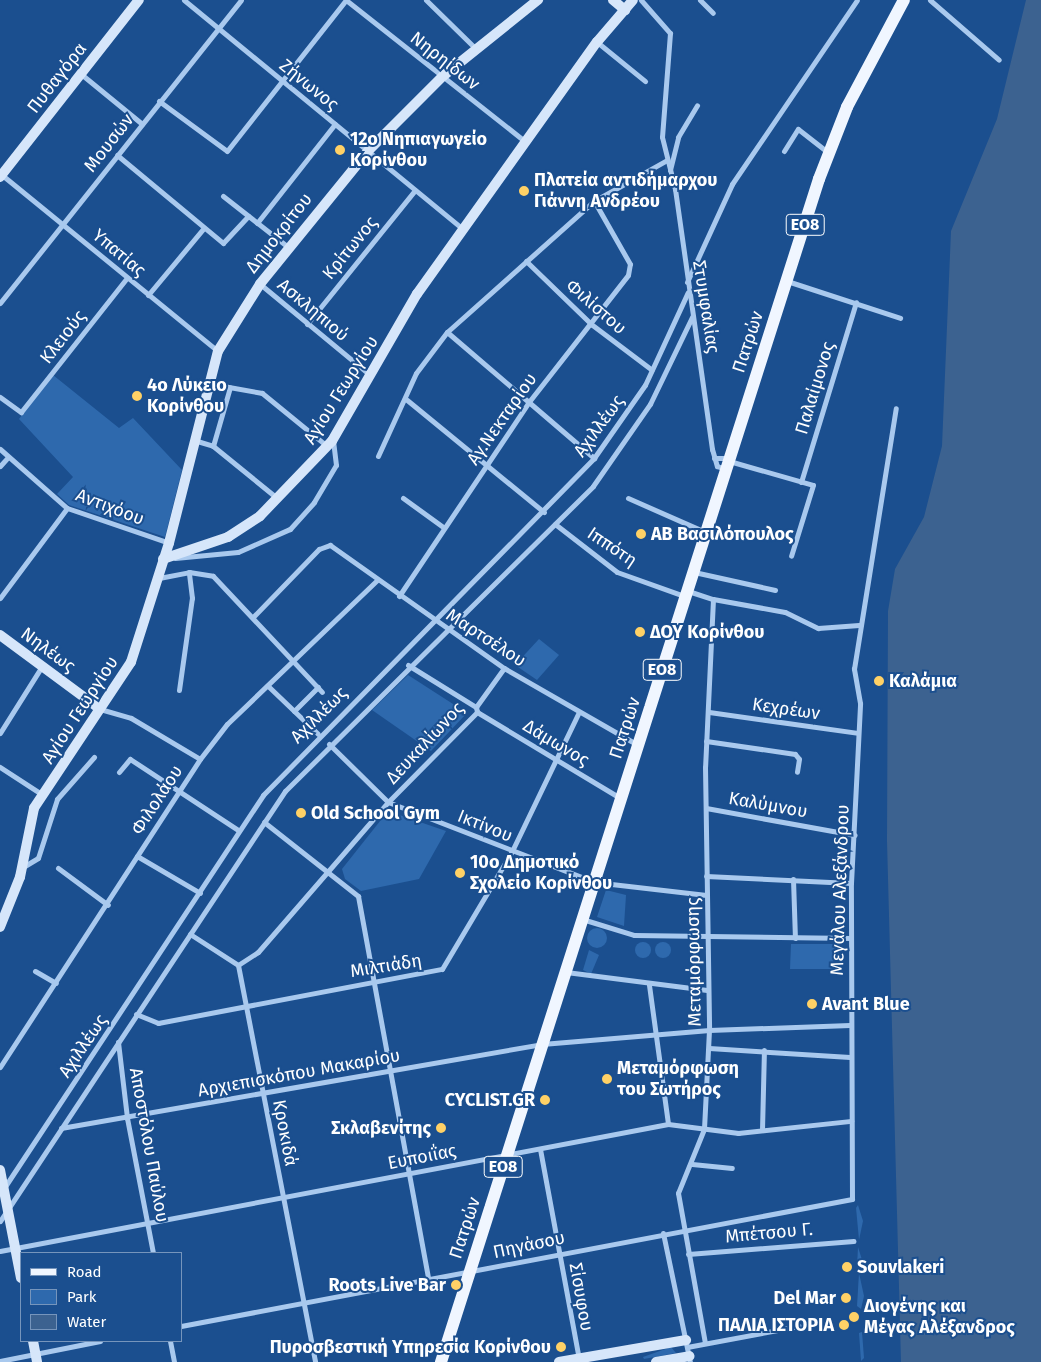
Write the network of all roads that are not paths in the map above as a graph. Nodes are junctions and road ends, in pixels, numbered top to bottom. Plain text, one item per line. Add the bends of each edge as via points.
1 (139, 0) edge
2 (184, 0) edge
3 (241, 0) edge
4 (346, 0) edge
5 (426, 0) edge
6 (537, 0) edge
7 (613, 0) edge
8 (633, 0) edge
9 (642, 0) edge
10 (700, 0) edge
11 (857, 0) edge
12 (904, 0) edge
13 (930, 0) edge
14 (625, 10) junction
15 (713, 14) dead end
16 (218, 28) junction
17 (597, 42) junction
18 (476, 48) junction
19 (999, 60) dead end
20 (81, 74) junction
21 (442, 76) junction
22 (282, 81) junction
23 (644, 81) dead end
24 (159, 101) junction
25 (697, 105) dead end
26 (142, 124) junction
27 (335, 124) junction
28 (526, 142) junction
29 (784, 150) dead end
30 (368, 151) junction
31 (829, 153) junction
32 (117, 155) junction
33 (667, 160) junction
34 (670, 170) junction
35 (1, 176) edge
36 (415, 190) junction
37 (223, 196) dead end
38 (594, 202) junction
39 (248, 216) junction
40 (257, 223) junction
41 (63, 224) junction
42 (203, 229) junction
43 (463, 229) junction
44 (288, 247) junction
45 (526, 261) junction
46 (127, 278) junction
47 (786, 281) junction
48 (687, 283) junction
49 (260, 284) junction
50 (688, 292) junction
51 (148, 295) junction
52 (856, 302) junction
53 (0, 303) edge
54 (692, 318) junction
55 (900, 318) dead end
56 (307, 324) junction
57 (591, 324) junction
58 (447, 332) junction
59 (218, 351) junction
60 (652, 370) junction
61 (372, 377) junction
62 (212, 384) junction
63 (230, 387) junction
64 (0, 397) edge
65 (407, 400) junction
66 (528, 403) junction
67 (896, 408) dead end
68 (197, 440) junction
69 (330, 444) junction
70 (213, 446) junction
71 (0, 449) edge
72 (378, 456) dead end
73 (8, 457) junction
74 (594, 458) junction
75 (714, 458) junction
76 (728, 462) junction
77 (486, 464) junction
78 (0, 466) edge
79 (801, 482) junction
80 (403, 498) dead end
81 (628, 498) dead end
82 (280, 500) junction
83 (67, 508) junction
84 (544, 512) junction
85 (555, 524) junction
86 (443, 527) junction
87 (706, 533) junction
88 (169, 543) junction
89 (791, 556) dead end
90 (163, 559) junction
91 (189, 572) junction
92 (693, 572) junction
93 (158, 578) junction
94 (376, 580) junction
95 (775, 590) dead end
96 (686, 594) junction
97 (399, 596) junction
98 (0, 598) edge
99 (713, 599) junction
100 (253, 617) junction
101 (434, 620) junction
102 (859, 625) junction
103 (446, 629) junction
104 (1, 638) edge
105 (292, 661) junction
106 (408, 665) junction
107 (42, 666) junction
108 (504, 668) junction
109 (268, 686) junction
110 (179, 690) dead end
111 (100, 709) junction
112 (476, 710) junction
113 (294, 711) junction
114 (579, 712) junction
115 (709, 712) junction
116 (858, 733) junction
117 (0, 734) edge
118 (318, 734) junction
119 (706, 741) junction
120 (329, 744) junction
121 (638, 745) junction
122 (94, 757) dead end
123 (553, 758) junction
124 (200, 759) junction
125 (0, 767) edge
126 (119, 772) dead end
127 (797, 772) dead end
128 (178, 791) junction
129 (43, 795) junction
130 (621, 798) junction
131 (388, 802) junction
132 (706, 808) junction
133 (264, 822) junction
134 (238, 830) junction
135 (855, 835) junction
136 (512, 851) junction
137 (137, 856) junction
138 (23, 867) junction
139 (58, 868) dead end
140 (329, 872) junction
141 (706, 876) junction
142 (793, 879) junction
143 (594, 882) junction
144 (851, 883) junction
145 (200, 893) junction
146 (706, 895) junction
147 (108, 904) junction
148 (582, 919) junction
149 (0, 927) edge
150 (190, 934) junction
151 (707, 935) junction
152 (795, 938) junction
153 (851, 938) junction
154 (238, 966) junction
155 (35, 971) dead end
156 (566, 972) junction
157 (373, 982) junction
158 (56, 983) junction
159 (649, 985) junction
160 (707, 990) junction
161 (246, 1006) junction
162 (136, 1014) junction
163 (850, 1025) junction
164 (709, 1030) junction
165 (653, 1033) junction
166 (118, 1041) junction
167 (542, 1044) junction
168 (709, 1048) junction
169 (764, 1050) junction
170 (850, 1057) junction
171 (0, 1067) edge
172 (388, 1070) junction
173 (264, 1095) junction
174 (127, 1118) junction
175 (851, 1121) junction
176 (668, 1124) junction
177 (61, 1128) junction
178 (704, 1128) junction
179 (762, 1130) junction
180 (540, 1149) junction
181 (507, 1154) junction
182 (692, 1164) junction
183 (732, 1168) dead end
184 (0, 1170) edge
185 (409, 1174) junction
186 (3, 1194) edge
187 (284, 1198) junction
188 (852, 1199) joint
189 (8, 1209) junction
190 (0, 1221) edge
191 (148, 1225) junction
192 (684, 1231) junction
193 (663, 1233) junction
194 (853, 1241) dead end
195 (16, 1248) junction
196 (0, 1251) edge
197 (153, 1252) edge
198 (559, 1253) junction
199 (688, 1254) junction
200 (20, 1272) edge
201 (470, 1272) junction
202 (428, 1278) junction
203 (304, 1303) junction
204 (182, 1326) edge
205 (799, 1326) dead end
206 (33, 1342) edge
207 (96, 1342) edge
208 (170, 1342) edge
209 (705, 1343) junction
210 (445, 1348) junction
211 (688, 1351) edge
212 (36, 1357) edge
213 (579, 1360) edge
214 (0, 1361) edge
215 (174, 1362) edge
216 (315, 1362) edge
217 (441, 1362) edge
218 (448, 1362) edge
219 (559, 1362) edge
220 (656, 1362) edge

1 - 20 street, Πυθαγόρα
2 - 16 street, Ζήνωνος
3 - 16 street, Μουσών
4 - 21 street, Νηρηίδων
4 - 22 street
5 - 18 street
6 - 18 street, Δημοκρίτου
7 - 14 street
8 - 14 street, Αγίου Γεωργίου
9 - 33 street, Στυμφαλίας via 670,33 661,131
10 - 15 street
11 - 48 street via 732,184
12 - 31 main road, Πατρών / ΕΟ8 via 861,77
13 - 19 street
14 - 17 street, Αγίου Γεωργίου
16 - 22 street, Ζήνωνος
16 - 24 street, Μουσών
17 - 23 street
17 - 28 street, Αγίου Γεωργίου
18 - 21 street, Δημοκρίτου
20 - 26 street
20 - 35 street, Πυθαγόρα
21 - 28 street, Νηρηίδων
21 - 30 street, Δημοκρίτου
22 - 24 street via 224,152
22 - 27 street, Ζήνωνος
24 - 26 street, Μουσών
25 - 34 street via 678,137
26 - 32 street, Μουσών
27 - 30 street, Ζήνωνος
27 - 40 street
28 - 43 street, Αγίου Γεωργίου
29 - 31 street via 798,129
30 - 36 street, Ζήνωνος
30 - 44 street, Δημοκρίτου
31 - 47 main road, Πατρών / ΕΟ8
32 - 41 street, Μουσών
32 - 42 street
33 - 34 street, Στυμφαλίας
33 - 38 street
34 - 48 street, Στυμφαλίας
35 - 41 street, Υπατίας
36 - 43 street, Ζήνωνος
36 - 56 street, Κρίτωνος
37 - 39 street
38 - 45 street
38 - 57 street, Αγ.Νεκταρίου via 630,264 628,275
39 - 40 street
39 - 42 street via 225,243
40 - 44 street
41 - 46 street, Υπατίας
41 - 53 street, Μουσών
42 - 51 street
43 - 61 street, Αγίου Γεωργίου via 417,294
44 - 49 street, Δημοκρίτου
45 - 57 street, Φιλίστου
45 - 58 street
46 - 51 street, Υπατίας
46 - 64 street, Κλειούς via 19,413
47 - 52 street
47 - 76 main road, Πατρών / ΕΟ8
48 - 50 street, Στυμφαλίας
49 - 56 street, Ασκληπιού
49 - 59 street, Δημοκρίτου
50 - 54 street, Στυμφαλίας
50 - 60 street, Αχιλλέως
51 - 59 street, Υπατίας
52 - 55 street
52 - 79 street, Παλαίμονος
54 - 75 street, Στυμφαλίας
54 - 85 street, Αχιλλέως via 633,432 593,486
56 - 61 street, Ασκληπιού
57 - 60 street, Φιλίστου
57 - 66 street, Αγ.Νεκταρίου
58 - 65 street via 416,373
58 - 66 street
59 - 62 street, Δημοκρίτου
60 - 74 street, Αχιλλέως
61 - 69 street, Αγίου Γεωργίου
62 - 63 street
62 - 68 street, Δημοκρίτου
63 - 69 street via 262,393
63 - 70 street
65 - 72 street
65 - 77 street
66 - 74 street
66 - 77 street, Αγ.Νεκταρίου
67 - 102 street, Μεγάλου Αλεξάνδρου
68 - 70 street
68 - 88 street, Δημοκρίτου
69 - 82 street, Αγίου Γεωργίου
69 - 90 street via 336,464 314,502 290,529 238,552
70 - 82 street
71 - 73 street, Αντιχόου
73 - 78 street
73 - 83 street, Αντιχόου
74 - 84 street, Αχιλλέως
75 - 76 street
75 - 76 street via 716,466
76 - 79 street
76 - 87 main road, Πατρών / ΕΟ8
77 - 84 street
77 - 86 street, Αγ.Νεκταρίου
79 - 89 street via 813,485
80 - 86 street
81 - 87 street
82 - 90 street, Αγίου Γεωργίου via 228,537
83 - 88 street, Αντιχόου
83 - 98 street
84 - 101 street, Αχιλλέως
85 - 96 street, Ιππότη via 617,572
85 - 103 street, Αχιλλέως
86 - 97 street, Αγ.Νεκταρίου
87 - 92 main road, Πατρών / ΕΟ8
88 - 90 street, Δημοκρίτου
90 - 93 street, Αγίου Γεωργίου
91 - 93 street
91 - 100 street via 213,576
91 - 110 street via 192,598
92 - 95 street
92 - 96 main road, Πατρών / ΕΟ8
93 - 111 street, Αγίου Γεωργίου via 131,662
94 - 97 street, Μαρτσέλου
94 - 100 street, Μαρτσέλου via 326,544
94 - 105 street, Φιλολάου
96 - 99 street
96 - 121 main road, Πατρών / ΕΟ8
97 - 101 street, Μαρτσέλου
99 - 102 street via 785,612 818,628
99 - 115 street, Μεταμόρφωσης
100 - 105 street
101 - 103 street, Μαρτσέλου
101 - 118 street, Αχιλλέως
102 - 116 street, Μεγάλου Αλεξάνδρου via 854,669
103 - 106 street, Αχιλλέως
103 - 108 street, Μαρτσέλου
104 - 107 street, Νηλέως
105 - 109 street, Φιλολάου
105 - 113 street via 320,689
106 - 112 street, Δάμωνος
106 - 120 street, Αχιλλέως
107 - 111 street, Νηλέως
107 - 117 street
108 - 112 street, Δευκαλίωνος
108 - 114 street, Μαρτσέλου
109 - 113 street
109 - 124 street, Φιλολάου via 227,724
111 - 124 street via 131,718
111 - 129 street, Αγίου Γεωργίου
112 - 123 street, Δάμωνος
112 - 131 street, Δευκαλίωνος
113 - 118 street
114 - 121 street, Μαρτσέλου
114 - 123 street, Μιλτιάδη
115 - 116 street, Κεχρέων
115 - 119 street, Μεταμόρφωσης
116 - 135 street, Μεγάλου Αλεξάνδρου
118 - 134 street, Αχιλλέως via 263,795
119 - 127 street via 795,754 799,759
119 - 132 street, Μεταμόρφωσης
120 - 131 street, Ικτίνου
120 - 133 street, Αχιλλέως via 285,791
121 - 130 main road, Πατρών / ΕΟ8
122 - 138 street via 58,799 38,858
123 - 130 street, Δάμωνος
123 - 136 street, Μιλτιάδη
124 - 128 street, Φιλολάου
125 - 129 street
126 - 128 street via 130,759
128 - 134 street
128 - 137 street, Φιλολάου
129 - 138 street, Αγίου Γεωργίου via 27,828
130 - 143 main road, Πατρών / ΕΟ8
131 - 136 street, Ικτίνου
131 - 140 street, Δευκαλίωνος
132 - 135 street, Καλύμνου
132 - 141 street, Μεταμόρφωσης
133 - 140 street
133 - 150 street, Αχιλλέως
134 - 145 street, Αχιλλέως
135 - 144 street, Μεγάλου Αλεξάνδρου
136 - 143 street, Ικτίνου
136 - 157 street, Μιλτιάδη via 448,964 436,972
137 - 145 street
137 - 147 street, Φιλολάου
138 - 149 street, Αγίου Γεωργίου
139 - 147 street
140 - 154 street, Δευκαλίωνος via 258,952
140 - 157 street via 358,896
141 - 142 street
141 - 146 street, Μεταμόρφωσης
142 - 144 street
142 - 152 street
143 - 146 street, Ικτίνου
143 - 148 main road, Πατρών / ΕΟ8
144 - 153 street, Μεγάλου Αλεξάνδρου
145 - 186 street, Αχιλλέως
146 - 151 street, Μεταμόρφωσης
147 - 158 street, Φιλολάου
148 - 151 street via 634,935
148 - 156 main road, Πατρών / ΕΟ8
150 - 154 street
150 - 162 street, Αχιλλέως
151 - 152 street
151 - 160 street, Μεταμόρφωσης
152 - 153 street
153 - 163 street, Μεγάλου Αλεξάνδρου
154 - 161 street, Κροκιδά
155 - 158 street
156 - 159 street
156 - 167 main road, Πατρών / ΕΟ8
157 - 161 street, Μιλτιάδη
157 - 172 street
158 - 171 street, Φιλολάου
159 - 160 street
159 - 165 street
160 - 164 street, Μεταμόρφωσης
161 - 162 street, Μιλτιάδη via 158,1022
161 - 173 street, Κροκιδά
162 - 166 street, Αχιλλέως
163 - 164 street, Αρχιεπισκόπου Μακαρίου
163 - 170 street, Μεγάλου Αλεξάνδρου
164 - 165 street, Αρχιεπισκόπου Μακαρίου
164 - 168 street, Μεταμόρφωσης
165 - 167 street, Αρχιεπισκόπου Μακαρίου
165 - 176 street
166 - 174 street, Αποστόλου Παύλου
166 - 177 street, Αχιλλέως
167 - 172 street, Αρχιεπισκόπου Μακαρίου
167 - 181 main road, Πατρών / ΕΟ8
168 - 169 street
168 - 178 street, Μεταμόρφωσης
169 - 170 street
169 - 179 street
170 - 175 street, Μεγάλου Αλεξάνδρου
172 - 173 street, Αρχιεπισκόπου Μακαρίου
172 - 185 street
173 - 174 street, Αρχιεπισκόπου Μακαρίου
173 - 187 street, Κροκιδά
174 - 177 street, Αρχιεπισκόπου Μακαρίου
174 - 191 street, Αποστόλου Παύλου
175 - 179 street, Ευποιΐας
175 - 188 street, Μεγάλου Αλεξάνδρου
176 - 178 street, Ευποιΐας
176 - 180 street, Ευποιΐας
177 - 189 street, Αχιλλέως
178 - 179 street, Ευποιΐας
178 - 182 street, Μεταμόρφωσης
180 - 181 street, Ευποιΐας
180 - 198 street, Σίσυφου
181 - 185 street, Ευποιΐας
181 - 201 main road, Πατρών / ΕΟ8
182 - 183 street
182 - 192 street, Μεταμόρφωσης via 678,1192
184 - 186 street
185 - 187 street, Ευποιΐας
185 - 202 street
186 - 189 street
187 - 191 street, Ευποιΐας
187 - 203 street, Κροκιδά
188 - 192 street, Πηγάσου
189 - 190 street, Αχιλλέως
189 - 195 street
191 - 195 street, Ευποιΐας
191 - 197 street, Αποστόλου Παύλου
192 - 193 street, Πηγάσου
192 - 199 street, Μεταμόρφωσης
193 - 198 street, Πηγάσου
193 - 211 street
194 - 199 street, Μπέτσου Γ.
195 - 196 street, Ευποιΐας
195 - 200 street
198 - 201 street, Πηγάσου
198 - 213 street, Σίσυφου
199 - 209 street, Μεταμόρφωσης
201 - 202 street, Πηγάσου
201 - 210 main road, Πατρών / ΕΟ8
202 - 203 street, Πηγάσου
203 - 204 street, Πηγάσου
203 - 216 street, Κροκιδά
205 - 209 street
206 - 212 street
207 - 212 street
208 - 215 street
209 - 211 street
210 - 217 main road, Πατρών / ΕΟ8
210 - 218 main road
211 - 213 street
211 - 220 street
212 - 214 street
213 - 219 street

